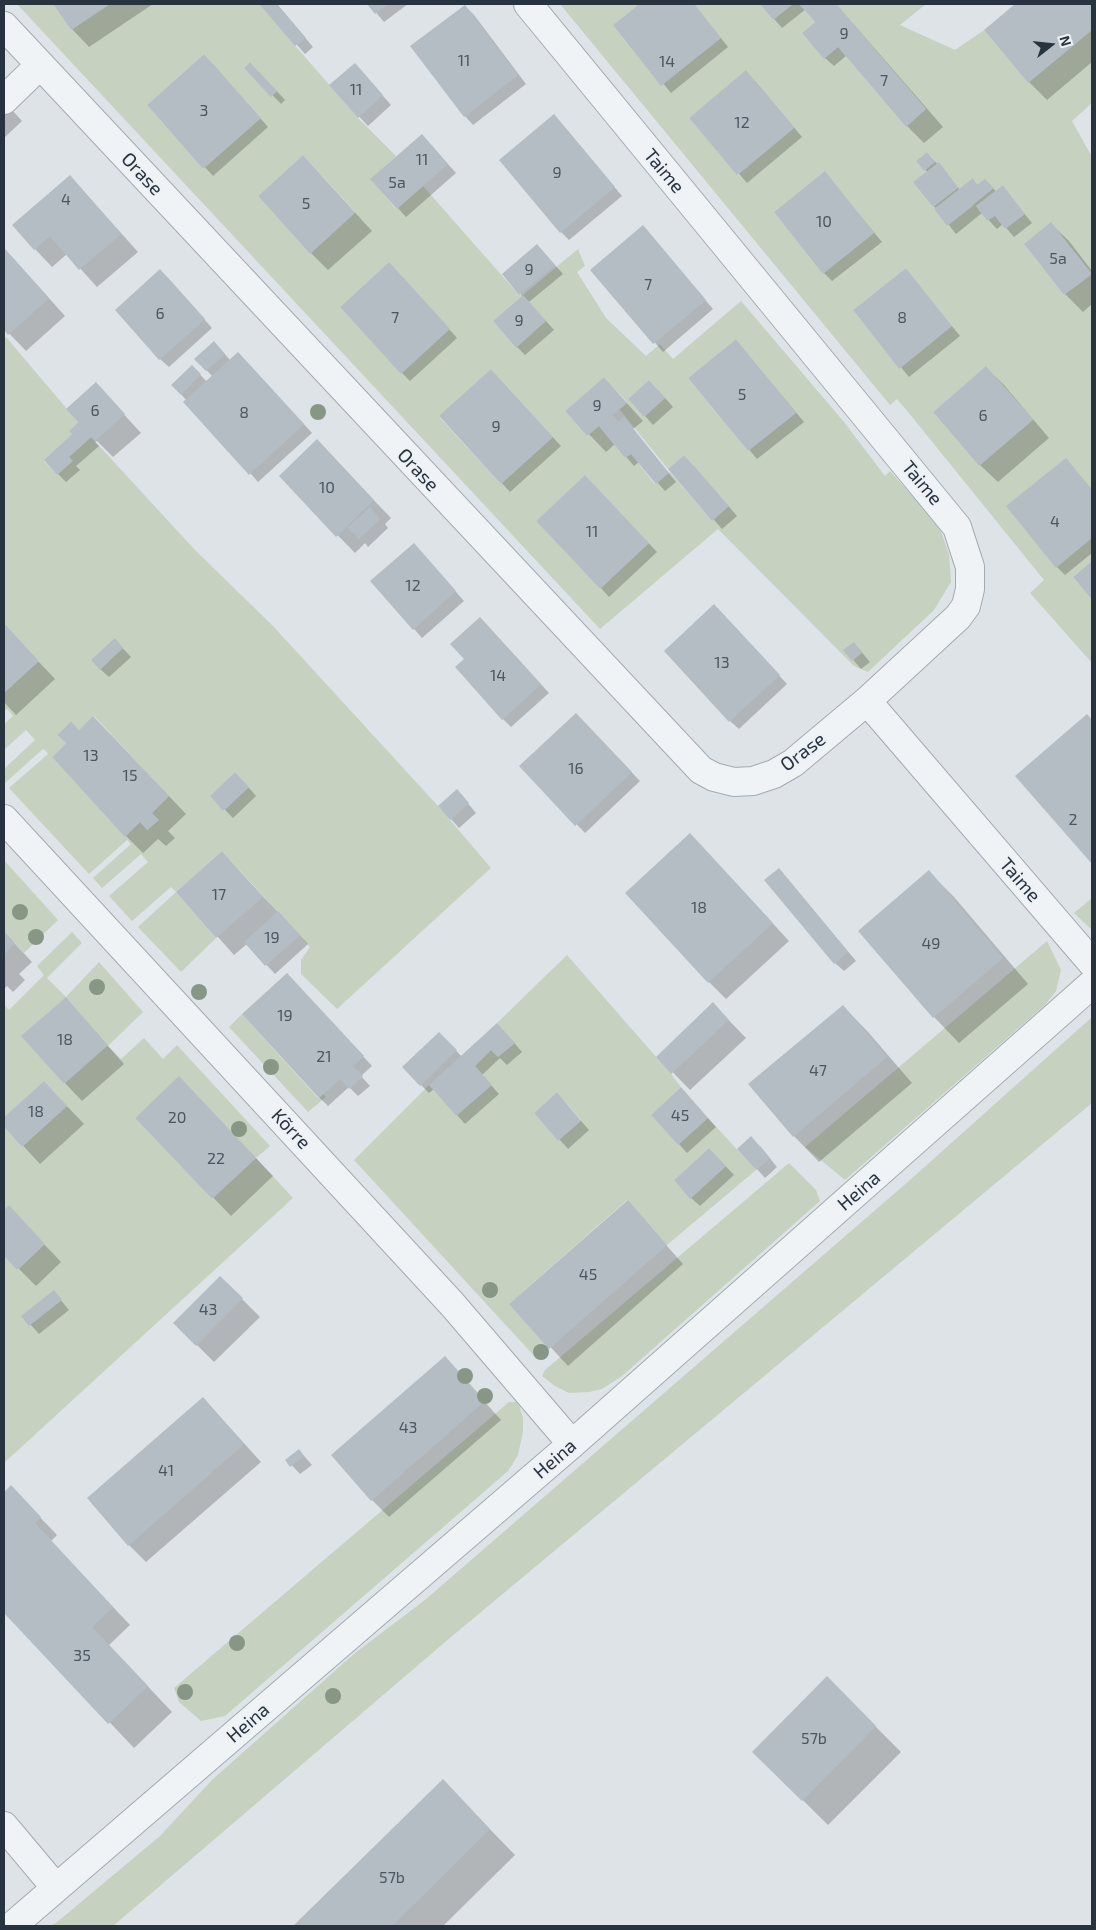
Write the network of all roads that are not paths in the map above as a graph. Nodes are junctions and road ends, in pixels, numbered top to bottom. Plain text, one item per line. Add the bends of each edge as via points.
1 (528, 4) edge
2 (4, 26) edge
3 (40, 65) junction
4 (4, 100) edge
5 (867, 701) junction
6 (4, 820) edge
7 (1092, 963) edge
8 (1092, 984) edge
9 (572, 1444) junction
10 (4, 1826) edge
11 (56, 1888) junction
12 (12, 1926) edge

1 - 5 street, Taime via 957,527 970,567 966,606 958,618
2 - 3 street, Orase
3 - 4 street
3 - 5 street, Orase via 701,770 734,782 753,781 774,774
5 - 7 street, Taime
6 - 9 street, Kõrre via 452,1304
8 - 9 street, Heina
9 - 11 street, Heina
10 - 11 street
11 - 12 street, Heina

